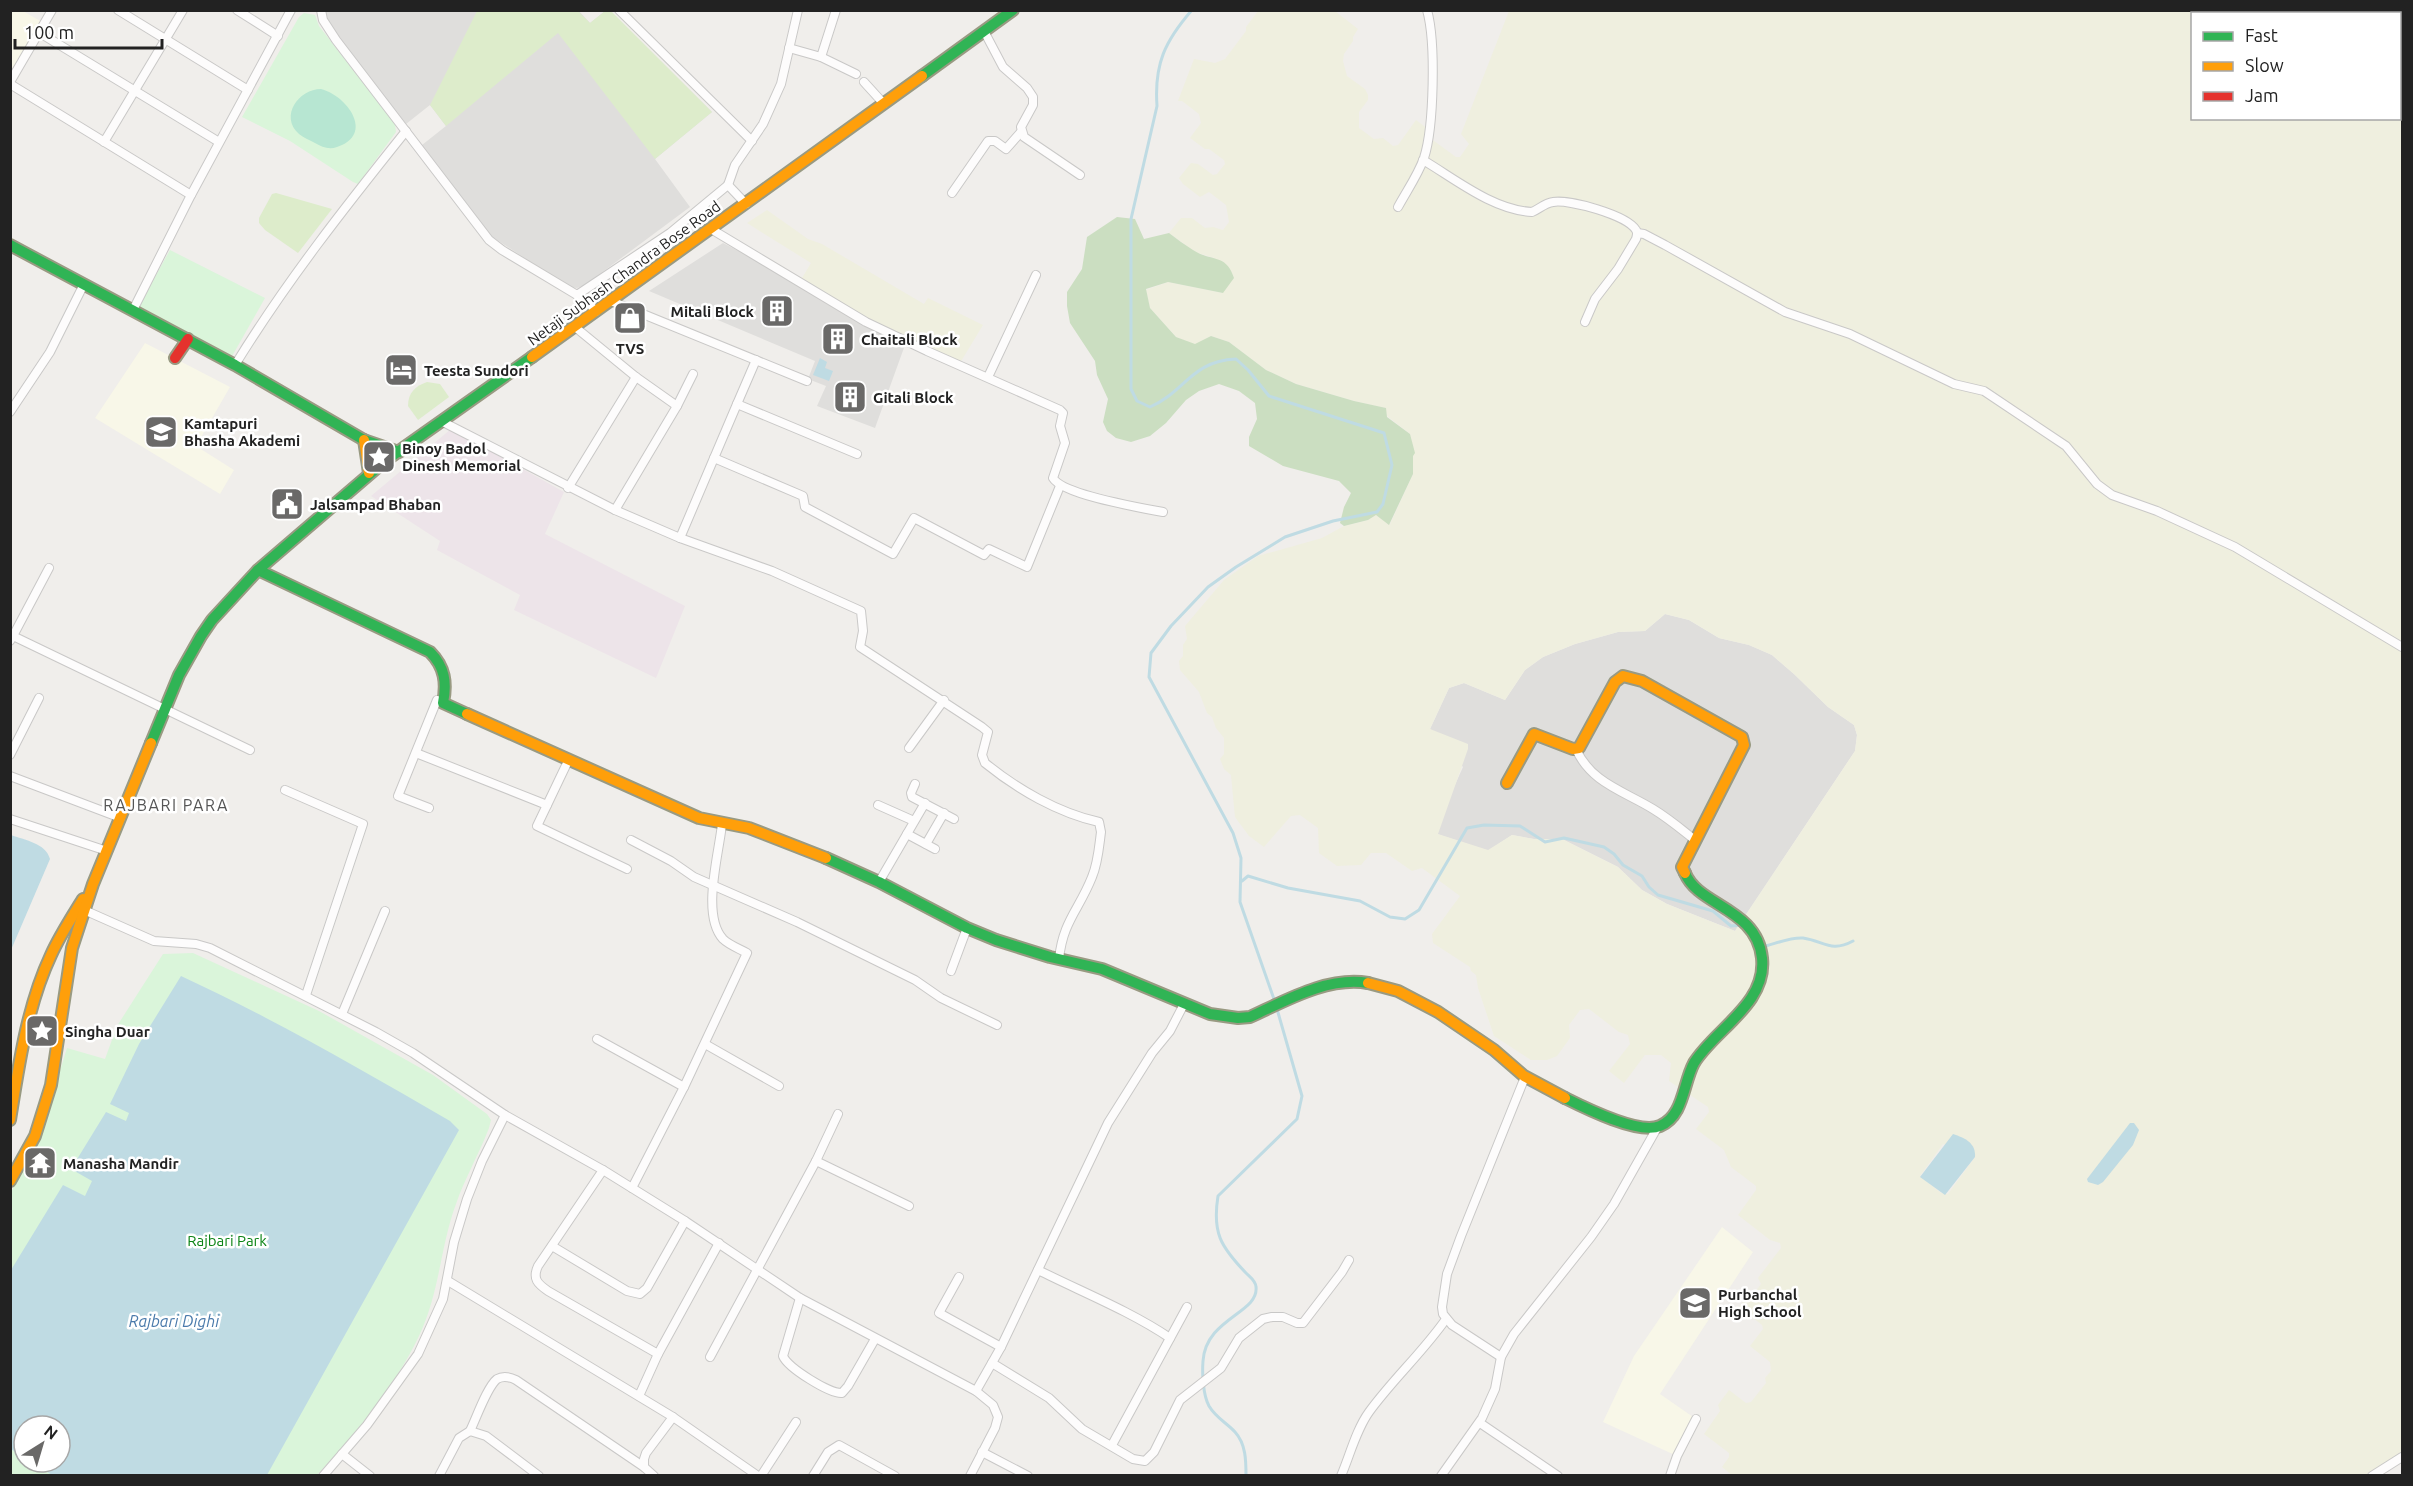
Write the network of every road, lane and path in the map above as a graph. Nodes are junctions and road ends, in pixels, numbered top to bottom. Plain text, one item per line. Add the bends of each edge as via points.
1 (52, 10) edge
2 (118, 10) edge
3 (183, 10) edge
4 (237, 10) edge
5 (291, 10) edge
6 (321, 10) edge
7 (619, 10) edge
8 (798, 10) edge
9 (836, 10) edge
10 (1427, 10) edge
11 (1006, 12) edge
12 (984, 31) junction
13 (40, 33) junction
14 (278, 36) junction
15 (166, 39) junction
16 (789, 48) junction
17 (821, 57) junction
18 (856, 74) dead end
19 (864, 82) dead end
20 (10, 83) edge
21 (248, 90) junction
22 (135, 91) junction
23 (884, 104) junction
24 (406, 131) junction
25 (1021, 132) junction
26 (752, 141) junction
27 (104, 142) junction
28 (219, 142) junction
29 (1423, 160) junction
30 (1080, 175) dead end
31 (728, 185) junction
32 (952, 193) dead end
33 (191, 195) junction
34 (746, 204) junction
35 (1398, 207) dead end
36 (711, 229) junction
37 (1637, 233) junction
38 (10, 245) edge
39 (1036, 276) dead end
40 (84, 284) junction
41 (578, 295) junction
42 (611, 301) junction
43 (133, 310) junction
44 (596, 312) junction
45 (1585, 322) dead end
46 (575, 327) junction
47 (188, 339) junction
48 (175, 358) dead end
49 (756, 360) junction
50 (235, 365) junction
51 (693, 374) dead end
52 (636, 377) junction
53 (988, 377) junction
54 (807, 381) dead end
55 (738, 404) junction
56 (677, 406) junction
57 (10, 412) edge
58 (441, 421) junction
59 (364, 440) junction
60 (399, 452) junction
61 (857, 454) dead end
62 (714, 458) junction
63 (369, 473) junction
64 (1060, 486) junction
65 (568, 488) junction
66 (615, 510) junction
67 (1163, 512) dead end
68 (680, 538) junction
69 (49, 568) dead end
70 (258, 570) junction
71 (12, 638) edge
72 (2403, 647) edge
73 (39, 698) dead end
74 (944, 700) junction
75 (443, 702) junction
76 (165, 709) junction
77 (909, 748) dead end
78 (1576, 749) junction
79 (250, 750) dead end
80 (416, 753) junction
81 (10, 755) edge
82 (568, 759) junction
83 (10, 776) edge
84 (1507, 783) dead end
85 (915, 784) dead end
86 (285, 790) dead end
87 (925, 803) junction
88 (547, 805) junction
89 (878, 805) dead end
90 (429, 808) dead end
91 (944, 813) junction
92 (121, 818) junction
93 (10, 819) edge
94 (954, 819) dead end
95 (914, 822) junction
96 (722, 824) junction
97 (907, 834) junction
98 (631, 840) dead end
99 (1695, 840) junction
100 (926, 844) junction
101 (935, 849) dead end
102 (107, 851) junction
103 (627, 869) dead end
104 (879, 882) junction
105 (93, 884) junction
106 (713, 886) junction
107 (84, 910) junction
108 (386, 911) dead end
109 (967, 928) junction
110 (1059, 959) junction
111 (951, 971) dead end
112 (306, 995) junction
113 (1184, 1004) junction
114 (342, 1014) junction
115 (997, 1025) dead end
116 (597, 1039) dead end
117 (705, 1044) junction
118 (1525, 1077) junction
119 (778, 1086) dead end
120 (684, 1087) junction
121 (838, 1114) dead end
122 (505, 1115) junction
123 (10, 1120) edge
124 (1657, 1128) junction
125 (816, 1161) junction
126 (603, 1170) junction
127 (10, 1181) edge
128 (632, 1188) junction
129 (909, 1206) dead end
130 (685, 1221) junction
131 (719, 1243) junction
132 (552, 1246) junction
133 (1349, 1260) dead end
134 (757, 1270) junction
135 (1038, 1270) junction
136 (959, 1277) dead end
137 (448, 1281) junction
138 (800, 1298) junction
139 (1187, 1307) dead end
140 (1446, 1319) junction
141 (1170, 1338) junction
142 (875, 1339) junction
143 (1001, 1347) junction
144 (658, 1354) junction
145 (710, 1357) dead end
146 (1502, 1357) junction
147 (992, 1363) junction
148 (976, 1391) junction
149 (639, 1396) junction
150 (673, 1417) junction
151 (1696, 1419) dead end
152 (796, 1422) dead end
153 (1480, 1423) junction
154 (470, 1431) junction
155 (1112, 1445) junction
156 (982, 1452) junction
157 (342, 1454) junction
158 (2403, 1457) edge
159 (644, 1467) junction
160 (323, 1476) edge
161 (370, 1476) edge
162 (439, 1476) edge
163 (539, 1476) edge
164 (654, 1476) edge
165 (760, 1476) edge
166 (813, 1476) edge
167 (895, 1476) edge
168 (970, 1476) edge
169 (1028, 1476) edge
170 (1341, 1476) edge
171 (1441, 1476) edge
172 (1558, 1476) edge
173 (1670, 1476) edge
174 (2372, 1476) edge

1 - 13 street
2 - 15 street
3 - 15 street
4 - 14 street
5 - 14 street
6 - 24 street via 336,40
7 - 26 street
8 - 16 street
9 - 17 street
10 - 29 street via 1431,117
11 - 12 street, Netaji Subhash Chandra Bose Road
12 - 23 street, Netaji Subhash Chandra Bose Road
12 - 25 street via 1003,67 1033,97
13 - 20 street
13 - 22 street
14 - 21 street
15 - 21 street
15 - 22 street
16 - 17 street
16 - 26 street via 781,84
17 - 18 street
19 - 23 street
20 - 27 street
21 - 28 street
22 - 27 street
22 - 28 street
23 - 34 street, Netaji Subhash Chandra Bose Road
24 - 41 street via 489,240
24 - 50 street via 320,238
25 - 30 street via 1032,144
25 - 32 street via 1006,149 988,141
26 - 31 street via 735,165
27 - 33 street
28 - 33 street
29 - 35 street
29 - 37 street via 1504,205 1529,212 1551,202 1591,208 1624,221
31 - 34 street
31 - 41 street via 670,233
33 - 43 street
34 - 36 street, Netaji Subhash Chandra Bose Road
36 - 42 street, Netaji Subhash Chandra Bose Road
36 - 53 street via 866,322
37 - 45 street
37 - 72 street via 1785,312 1850,334 1954,384 1984,391 2066,446 2097,484 2112,495 2235,547
38 - 40 street
39 - 53 street
40 - 43 street
40 - 57 street via 50,352
41 - 44 street
42 - 44 street, Netaji Subhash Chandra Bose Road
42 - 49 street
43 - 47 street
44 - 46 street, Netaji Subhash Chandra Bose Road
46 - 52 street
46 - 58 street, Netaji Subhash Chandra Bose Road
47 - 48 street
47 - 50 street
49 - 54 street
49 - 55 street
50 - 59 street
51 - 56 street
52 - 56 street
52 - 65 street
53 - 64 street via 1063,413 1060,426 1065,442 1053,478
55 - 61 street
55 - 62 street
56 - 66 street
58 - 60 street, Netaji Subhash Chandra Bose Road
58 - 65 street
59 - 60 street
59 - 63 street
60 - 63 street, Netaji Subhash Chandra Bose Road
62 - 64 street via 803,496 805,507 893,554 914,518 984,555 989,549 1027,567
62 - 68 street
63 - 70 street, Netaji Subhash Chandra Bose Road
64 - 67 street
65 - 66 street
66 - 68 street
68 - 74 street via 772,571 861,612 860,647
69 - 71 street
70 - 75 street via 430,652 445,674
70 - 76 street, Netaji Subhash Chandra Bose Road via 201,636
71 - 76 street
73 - 81 street
74 - 77 street
74 - 110 street via 988,732 982,755 992,769 1039,799 1101,825 1093,876 1061,937
75 - 80 street via 437,700
75 - 82 street
76 - 79 street
76 - 92 street, Netaji Subhash Chandra Bose Road
78 - 84 street via 1534,734
78 - 99 street via 1586,767 1601,781 1654,809
78 - 99 street via 1583,743 1615,682 1623,676 1642,681 1742,737 1744,745
80 - 88 street
80 - 90 street via 398,796
82 - 88 street
82 - 96 street via 670,806
83 - 92 street
85 - 87 street via 912,797
86 - 112 street via 363,824
87 - 91 street
87 - 95 street
88 - 103 street via 537,826
89 - 95 street
91 - 94 street
91 - 100 street
92 - 102 street, Netaji Subhash Chandra Bose Road
93 - 102 street
95 - 97 street
96 - 104 street via 748,828 796,845
96 - 106 street
97 - 100 street
97 - 104 street
98 - 106 street
99 - 124 street via 1682,867 1687,880 1740,917 1750,929 1762,958 1757,984 1746,1005 1697,1060 1678,1108
100 - 101 street
102 - 105 street, Netaji Subhash Chandra Bose Road
104 - 109 street
105 - 107 street, Netaji Subhash Chandra Bose Road
105 - 123 street, Netaji Subhash Chandra Bose Road via 57,942 38,989 25,1035
106 - 115 street via 797,922
106 - 117 street via 712,914 717,929 723,940 747,953
107 - 112 street via 154,941 210,948
107 - 127 street, Netaji Subhash Chandra Bose Road via 72,948 51,1084 35,1136
108 - 114 street
109 - 110 street
109 - 111 street
110 - 113 street via 1102,969
112 - 114 street
113 - 118 street via 1227,1017 1250,1017 1341,983 1374,983 1407,996 1463,1028
113 - 135 street via 1113,1115
114 - 122 street via 413,1053
116 - 120 street
117 - 119 street
117 - 120 street
118 - 124 street via 1616,1120 1645,1129
118 - 140 street via 1447,1274 1442,1307
120 - 128 street
121 - 125 street
122 - 126 street
122 - 137 street via 467,1199
124 - 146 street via 1614,1204 1517,1330
125 - 129 street
125 - 134 street
126 - 128 street
126 - 132 street
128 - 130 street
130 - 131 street
130 - 132 street via 640,1294 627,1291
131 - 134 street
131 - 144 street
132 - 144 street via 536,1272 537,1283
133 - 155 street via 1303,1323 1278,1316 1263,1319 1239,1338 1221,1368 1177,1405 1148,1460 1137,1461
134 - 138 street
134 - 145 street
135 - 141 street via 1142,1319
135 - 143 street
136 - 143 street via 939,1313
137 - 149 street
137 - 157 street via 439,1311 418,1354
138 - 142 street
138 - 142 street via 784,1352 786,1362 834,1392 842,1393 848,1386
139 - 141 street
140 - 146 street
140 - 170 street via 1369,1412
141 - 155 street
142 - 148 street
143 - 147 street
144 - 149 street
146 - 153 street via 1495,1389
147 - 148 street
147 - 155 street via 1049,1398 1076,1425
148 - 156 street via 993,1405 998,1417
149 - 150 street
150 - 159 street via 646,1453
150 - 165 street
151 - 173 street
152 - 165 street
153 - 171 street
153 - 172 street
154 - 159 street via 492,1385 504,1376 516,1380
154 - 162 street via 459,1438
154 - 163 street via 486,1436
156 - 168 street
156 - 169 street
157 - 160 street
157 - 161 street
158 - 174 street
159 - 164 street
166 - 167 street via 828,1452 839,1445

